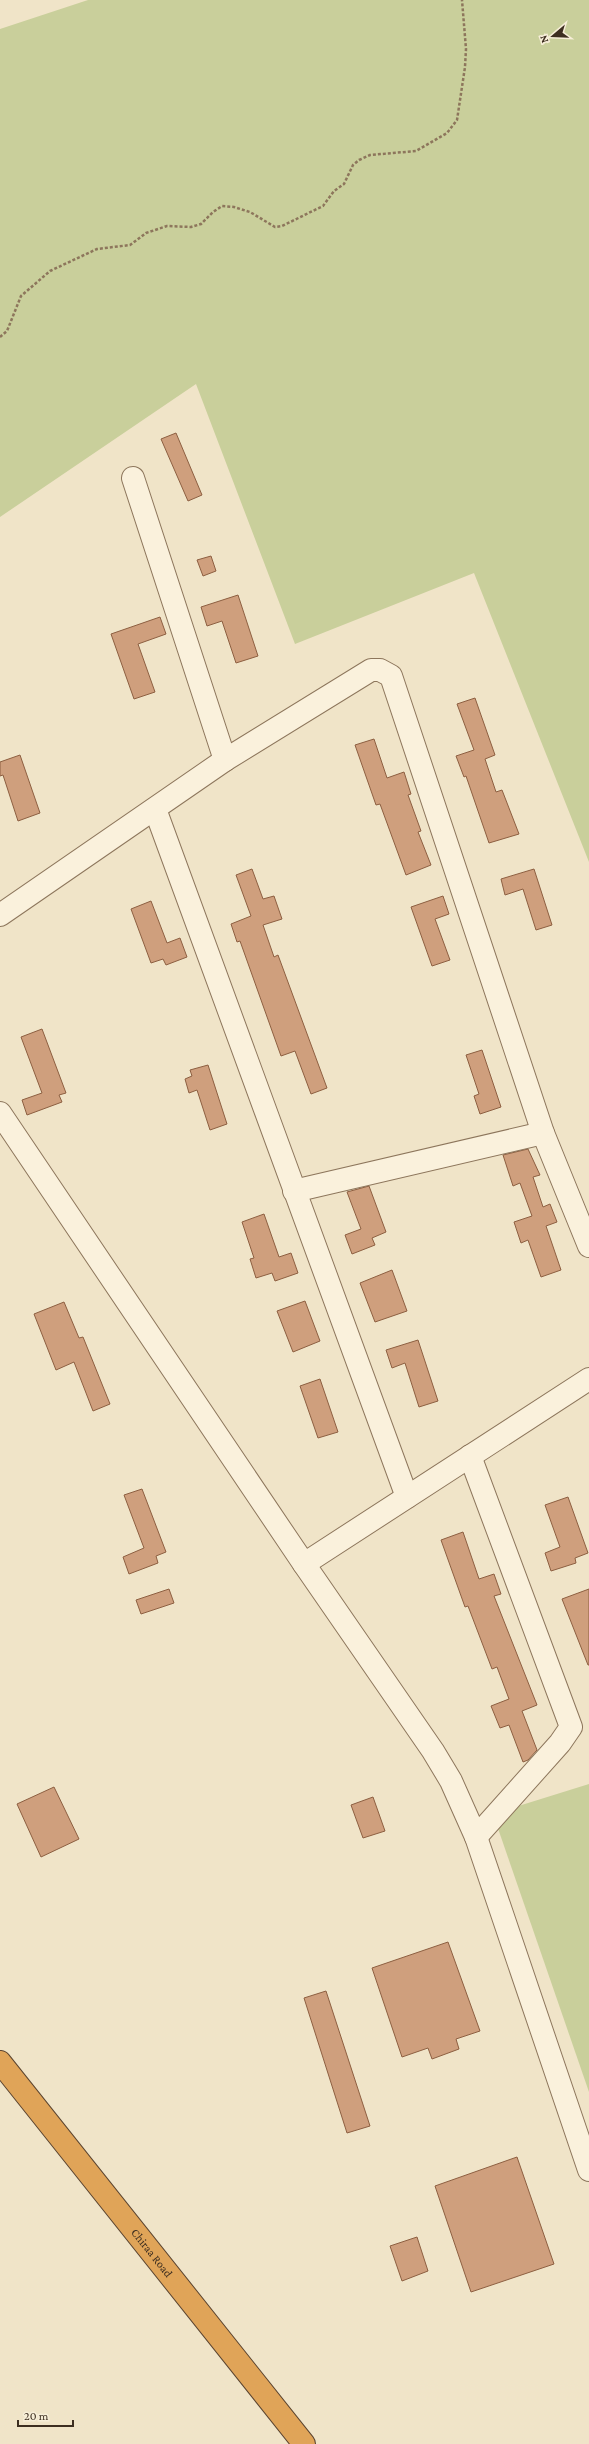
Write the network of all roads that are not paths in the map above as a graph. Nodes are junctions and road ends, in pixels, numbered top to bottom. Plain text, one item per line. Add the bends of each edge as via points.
1 (133, 478) dead end
2 (225, 760) junction
3 (155, 809) junction
4 (0, 915) edge
5 (0, 1114) edge
6 (543, 1132) junction
7 (294, 1191) junction
8 (589, 1246) edge
9 (589, 1379) edge
10 (470, 1456) junction
11 (407, 1497) junction
12 (304, 1564) junction
13 (476, 1837) junction
14 (0, 2062) edge
15 (589, 2170) edge
16 (304, 2444) edge

1 - 2 street
2 - 3 street
2 - 6 street via 371,670 380,670 391,676
3 - 4 street
3 - 7 street
5 - 12 street
6 - 7 street
6 - 8 street
7 - 11 street
9 - 10 street
10 - 11 street
10 - 13 street via 571,1727 560,1743
11 - 12 street
12 - 13 street via 433,1750 451,1781
13 - 15 street
14 - 16 highway, Chiraa Road

